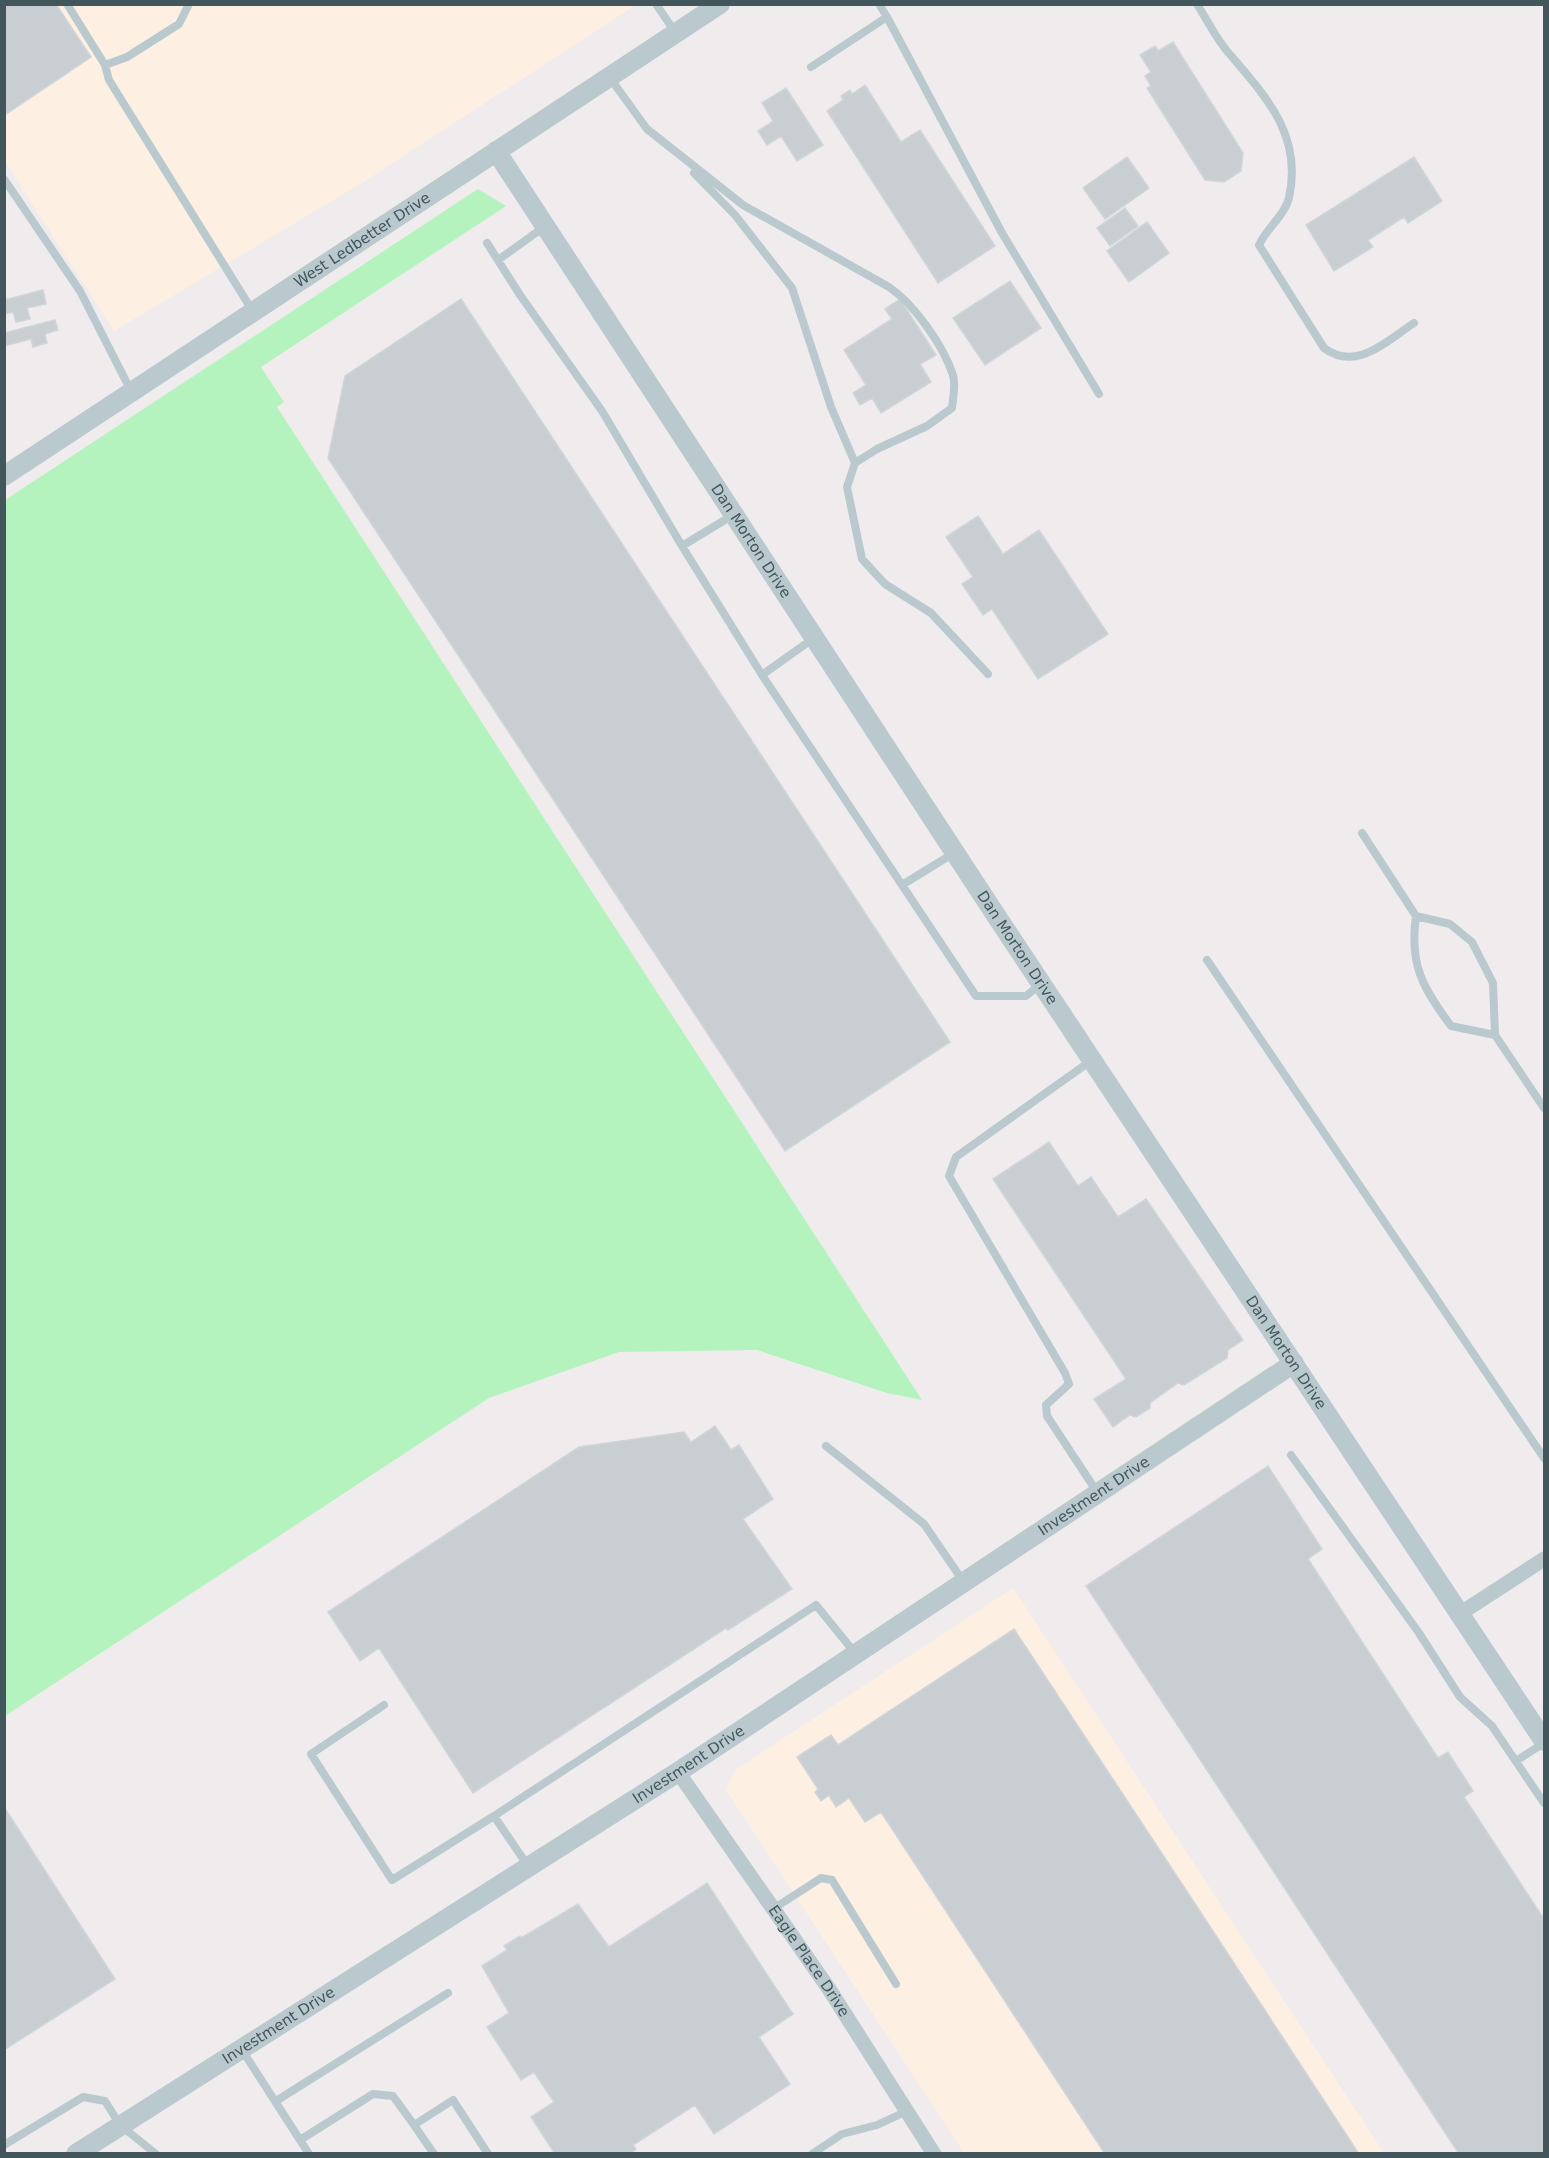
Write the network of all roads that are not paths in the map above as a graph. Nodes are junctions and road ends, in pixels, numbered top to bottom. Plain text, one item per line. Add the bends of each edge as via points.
1 (67, 4) edge
2 (189, 4) edge
3 (656, 4) edge
4 (720, 4) edge
5 (879, 4) edge
6 (1197, 4) edge
7 (887, 17) junction
8 (676, 34) junction
9 (105, 65) junction
10 (811, 67) dead end
11 (609, 77) junction
12 (496, 151) junction
13 (677, 155) junction
14 (4, 178) edge
15 (545, 226) junction
16 (486, 243) dead end
17 (498, 260) junction
18 (253, 311) junction
19 (1414, 323) dead end
20 (132, 392) junction
21 (1099, 394) dead end
22 (855, 463) junction
23 (4, 476) edge
24 (734, 514) junction
25 (682, 546) junction
26 (815, 637) junction
27 (988, 674) dead end
28 (762, 675) junction
29 (1362, 833) dead end
30 (955, 852) junction
31 (902, 885) junction
32 (1416, 916) junction
33 (1207, 960) dead end
34 (1042, 984) junction
35 (1495, 1035) junction
36 (1092, 1060) junction
37 (1545, 1108) edge
38 (1294, 1363) junction
39 (826, 1446) dead end
40 (1291, 1455) dead end
41 (1545, 1458) edge
42 (1097, 1493) junction
43 (1545, 1559) edge
44 (964, 1582) junction
45 (1461, 1613) junction
46 (856, 1654) junction
47 (384, 1705) dead end
48 (1545, 1742) edge
49 (1516, 1761) junction
50 (678, 1772) junction
51 (1545, 1803) edge
52 (494, 1816) junction
53 (529, 1867) junction
54 (773, 1909) junction
55 (896, 1984) dead end
56 (448, 1993) dead end
57 (242, 2048) junction
58 (276, 2101) junction
59 (907, 2111) junction
60 (414, 2125) junction
61 (120, 2126) junction
62 (300, 2140) junction
63 (4, 2145) edge
64 (76, 2154) edge
65 (156, 2154) edge
66 (309, 2154) edge
67 (434, 2154) edge
68 (488, 2154) edge
69 (812, 2154) edge
70 (934, 2154) edge

1 - 9 lane
2 - 9 lane via 179,24 127,57
3 - 8 lane
4 - 8 street, West Ledbetter Drive
5 - 7 lane
6 - 19 lane via 1226,50 1277,113 1292,160 1288,201 1259,245 1324,348 1336,357 1366,354
7 - 10 lane
7 - 21 lane via 1002,232
8 - 11 street, West Ledbetter Drive
9 - 18 lane via 110,80
11 - 12 street, West Ledbetter Drive
11 - 13 lane via 647,129
12 - 15 street, Dan Morton Drive
12 - 18 street, West Ledbetter Drive
13 - 22 lane via 735,215 792,288 831,408
13 - 22 lane via 743,205 907,299 925,323 954,376 952,408 927,426
14 - 20 lane via 80,291
15 - 17 lane
15 - 24 street, Dan Morton Drive
16 - 17 lane
17 - 25 lane via 602,411
18 - 20 street, West Ledbetter Drive
20 - 23 street, West Ledbetter Drive
22 - 27 lane via 847,487 862,559 885,584 930,613
24 - 25 lane
24 - 26 street, Dan Morton Drive
25 - 28 lane
26 - 28 lane
26 - 30 street, Dan Morton Drive
28 - 31 lane
29 - 32 lane
30 - 31 lane
30 - 34 street, Dan Morton Drive
31 - 34 lane via 976,996 1026,996
32 - 35 lane via 1450,924 1472,942 1493,983
32 - 35 lane via 1412,943 1418,971 1432,1000 1450,1026
33 - 41 lane
34 - 36 street, Dan Morton Drive
35 - 37 lane
36 - 38 street, Dan Morton Drive
36 - 42 lane via 956,1157 949,1176 1065,1374 1069,1384 1046,1405 1047,1416
38 - 42 street, Investment Drive
38 - 45 street, Dan Morton Drive
39 - 44 lane via 924,1524
40 - 49 lane via 1419,1633 1460,1697 1492,1726
42 - 44 street, Investment Drive
43 - 45 street
44 - 46 street, Investment Drive
45 - 48 street, Dan Morton Drive
46 - 50 street, Investment Drive
46 - 52 lane via 816,1605
47 - 52 lane via 311,1754 392,1881
48 - 49 lane
49 - 51 lane
50 - 53 street, Investment Drive
50 - 54 street, Eagle Place Drive
52 - 53 lane
53 - 57 street, Investment Drive
54 - 55 lane via 821,1878 832,1880
54 - 59 street, Eagle Place Drive
56 - 58 lane
57 - 58 lane
57 - 61 street, Investment Drive
58 - 62 lane
59 - 69 lane via 877,2125 842,2134
59 - 70 street, Eagle Place Drive
60 - 62 lane via 393,2096 373,2094
60 - 67 lane
60 - 68 lane via 453,2100
61 - 63 lane via 105,2101 82,2097
61 - 64 street, Investment Drive
61 - 65 lane
62 - 66 lane

